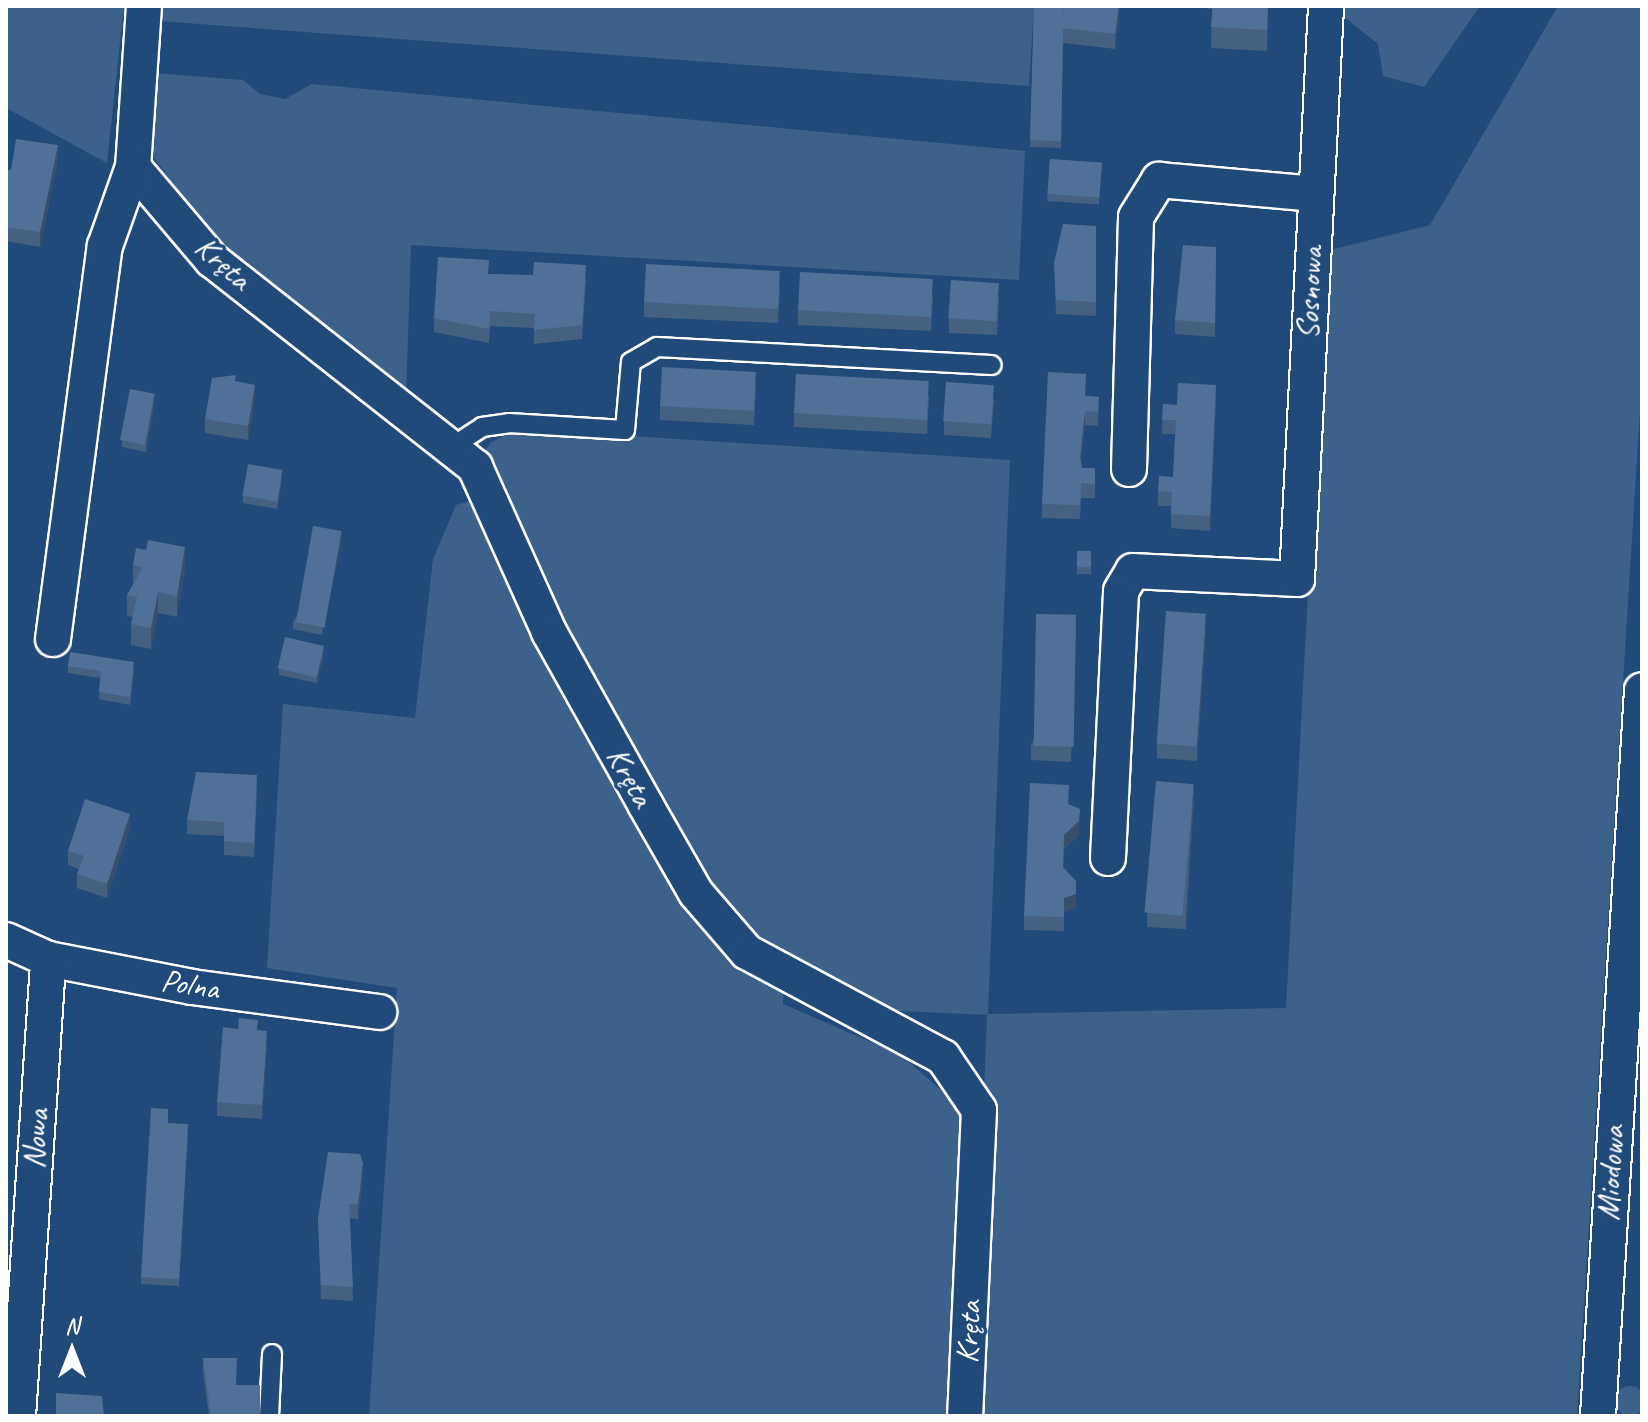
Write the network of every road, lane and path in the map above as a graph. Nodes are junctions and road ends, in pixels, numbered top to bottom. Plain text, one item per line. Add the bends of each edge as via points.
1 (144, 6) edge
2 (1326, 6) edge
3 (133, 167) junction
4 (1315, 194) junction
5 (992, 365) dead end
6 (453, 446) junction
7 (1129, 469) dead end
8 (53, 639) dead end
9 (1642, 690) edge
10 (1108, 858) dead end
11 (6, 940) edge
12 (48, 959) junction
13 (379, 1012) dead end
14 (272, 1354) dead end
15 (18, 1416) edge
16 (269, 1416) edge
17 (965, 1416) edge
18 (1598, 1416) edge

1 - 3 street
2 - 4 street, Sosnowa
3 - 6 street, Kręta via 212,260
3 - 8 street via 105,246
4 - 7 street via 1159,180 1136,217
4 - 10 street, Sosnowa via 1297,579 1133,571 1121,591
5 - 6 lane via 657,347 631,362 625,430 509,423 482,427
6 - 17 street, Kręta via 475,467 549,632 696,893 747,952 943,1057 979,1110
9 - 18 street, Miodowa
11 - 12 street, Polna
12 - 13 street, Polna
12 - 15 street, Nowa
14 - 16 lane

